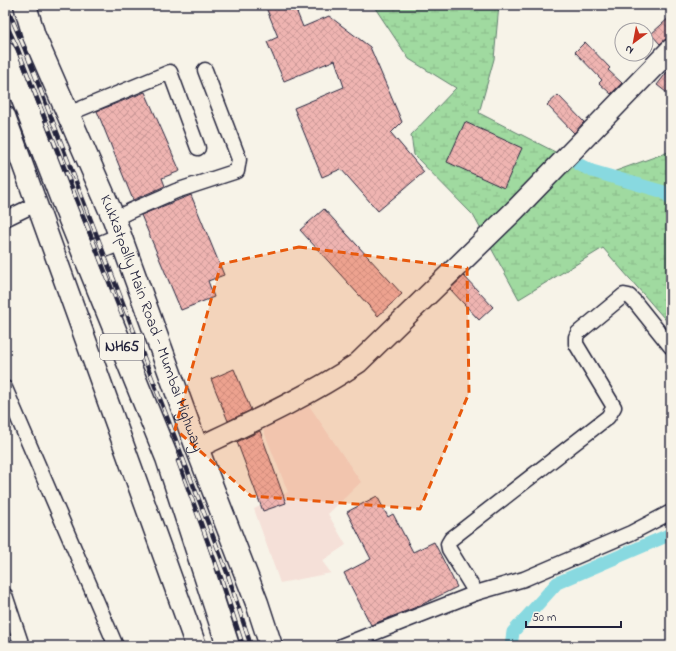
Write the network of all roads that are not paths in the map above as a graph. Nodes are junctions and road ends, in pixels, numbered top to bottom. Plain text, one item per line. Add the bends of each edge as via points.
1 (25, 5) edge
2 (671, 49) edge
3 (5, 53) edge
4 (205, 70) dead end
5 (68, 114) junction
6 (5, 116) edge
7 (198, 148) dead end
8 (36, 204) junction
9 (5, 219) edge
10 (114, 219) junction
11 (121, 239) junction
12 (84, 254) junction
13 (671, 347) edge
14 (5, 388) edge
15 (197, 448) junction
16 (671, 512) edge
17 (476, 593) junction
18 (5, 595) edge
19 (22, 646) edge
20 (116, 646) edge
21 (196, 646) edge
22 (228, 646) edge
23 (271, 646) edge
24 (341, 646) edge

1 - 5 highway, Kukkatpally Main Road - Mumbai Highway / NH65 via 34,36
2 - 15 street via 515,210 358,363 284,407
3 - 12 highway, Kukkatpally Main Road - Mumbai Highway / NH65
4 - 10 street via 240,159 237,171 176,191
5 - 7 street via 170,72
5 - 10 highway, Kukkatpally Main Road - Mumbai Highway / NH65
6 - 8 street
8 - 9 street
8 - 21 street
10 - 11 highway, Kukkatpally Main Road - Mumbai Highway / NH65
11 - 12 highway
11 - 15 highway, Kukkatpally Main Road - Mumbai Highway / NH65
12 - 22 highway, Kukkatpally Main Road - Mumbai Highway / NH65 via 168,458
13 - 17 street via 635,302 624,295 578,334 576,344 614,407 608,417 451,539 449,549
14 - 20 street
15 - 23 highway, Kukkatpally Main Road - Mumbai Highway / NH65
16 - 17 street via 631,533 524,579
17 - 24 street
18 - 19 street

